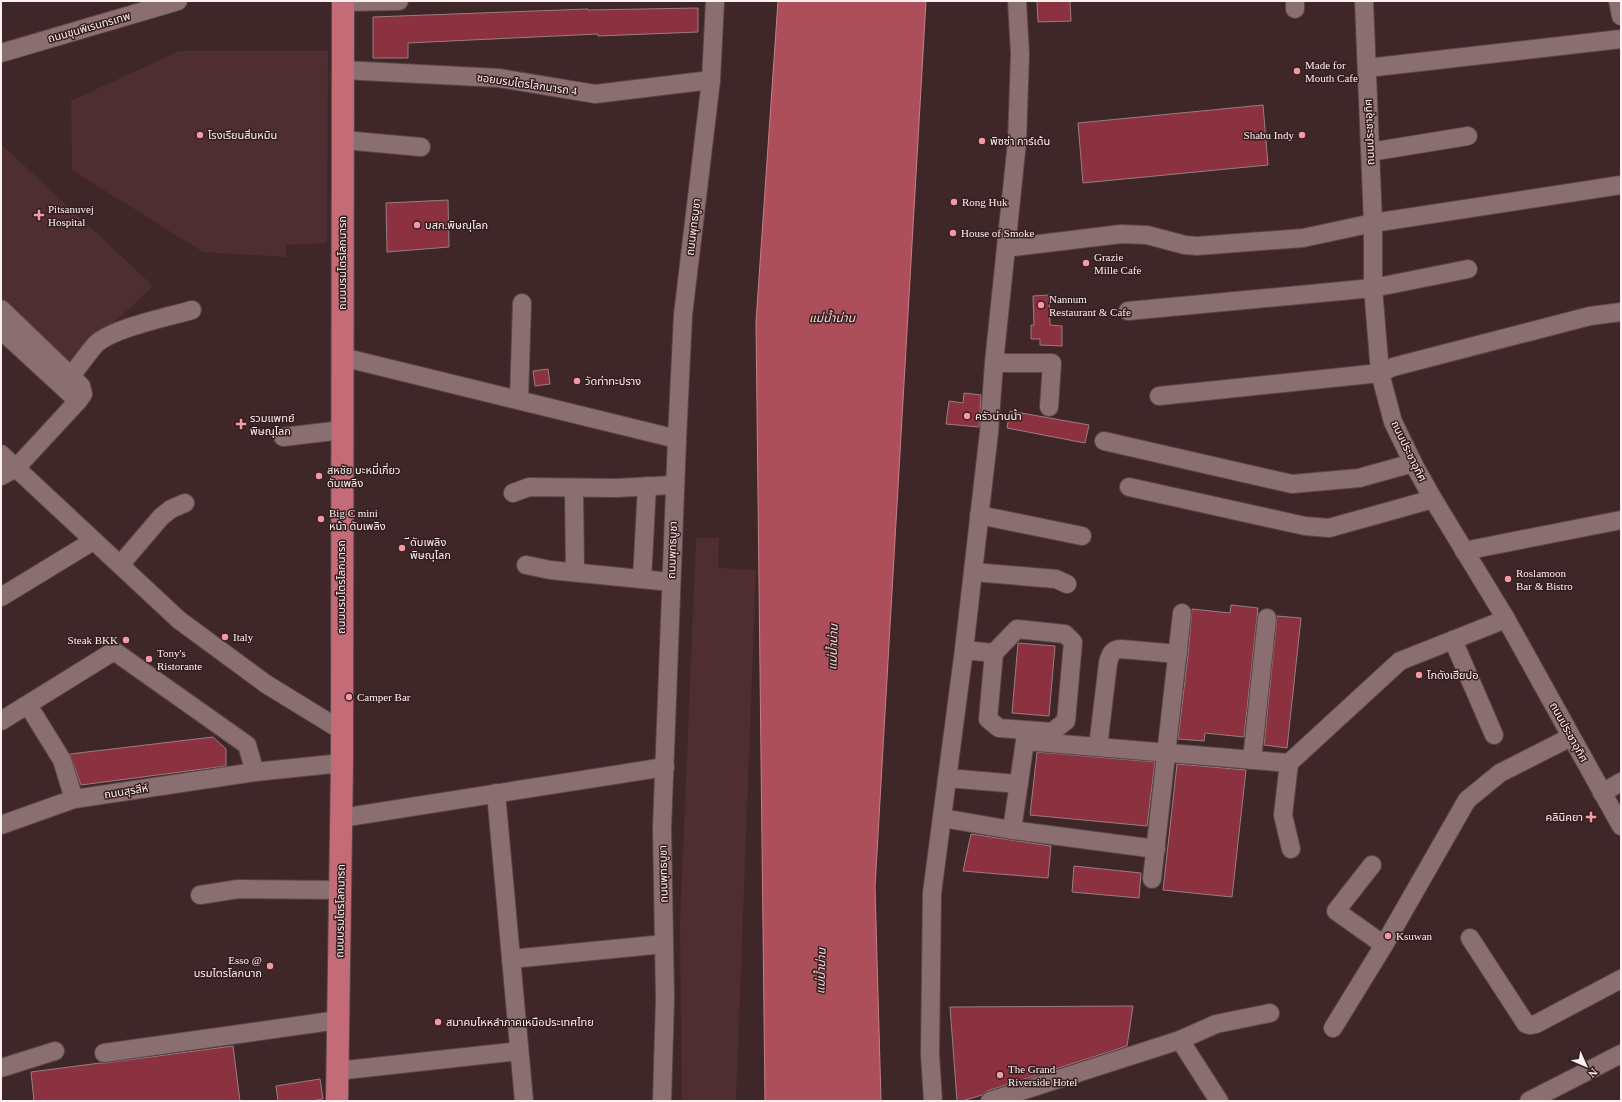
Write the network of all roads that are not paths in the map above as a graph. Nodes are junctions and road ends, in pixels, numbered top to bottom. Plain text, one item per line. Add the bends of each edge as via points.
1 (178, 1) edge
2 (343, 1) edge
3 (399, 1) edge
4 (715, 1) edge
5 (1017, 1) edge
6 (1364, 1) edge
7 (1618, 1) edge
8 (1621, 16) edge
9 (1621, 39) edge
10 (1, 53) edge
11 (1367, 68) junction
12 (343, 70) junction
13 (711, 80) junction
14 (1468, 136) dead end
15 (343, 140) junction
16 (421, 147) dead end
17 (1370, 152) junction
18 (1621, 185) edge
19 (1373, 223) junction
20 (1006, 248) junction
21 (1468, 269) dead end
22 (1373, 288) junction
23 (522, 303) dead end
24 (1, 309) edge
25 (192, 310) dead end
26 (1128, 311) dead end
27 (1621, 312) edge
28 (1, 330) edge
29 (342, 357) junction
30 (994, 363) junction
31 (1380, 373) junction
32 (71, 376) junction
33 (1159, 396) dead end
34 (519, 400) junction
35 (78, 402) junction
36 (1049, 407) dead end
37 (342, 430) junction
38 (283, 437) dead end
39 (676, 439) junction
40 (1104, 441) dead end
41 (1, 454) edge
42 (1413, 463) junction
43 (8, 472) edge
44 (674, 485) junction
45 (647, 486) junction
46 (1129, 487) dead end
47 (574, 488) junction
48 (513, 493) dead end
49 (1433, 499) junction
50 (185, 503) dead end
51 (979, 515) junction
52 (1621, 520) edge
53 (1082, 536) dead end
54 (93, 540) junction
55 (1464, 551) junction
56 (120, 565) junction
57 (526, 565) dead end
58 (575, 572) junction
59 (973, 572) junction
60 (642, 579) junction
61 (671, 582) junction
62 (1067, 584) dead end
63 (1, 598) edge
64 (1182, 613) dead end
65 (1267, 618) dead end
66 (1506, 619) junction
67 (1453, 640) junction
68 (964, 650) junction
69 (994, 653) junction
70 (1178, 654) junction
71 (28, 705) junction
72 (1, 721) edge
73 (341, 730) junction
74 (1494, 736) dead end
75 (1571, 737) junction
76 (1098, 747) junction
77 (1166, 753) junction
78 (1252, 760) junction
79 (342, 763) junction
80 (1289, 763) junction
81 (665, 766) junction
82 (255, 772) junction
83 (947, 778) junction
84 (1621, 782) edge
85 (1019, 784) junction
86 (496, 793) junction
87 (1602, 793) junction
88 (74, 799) junction
89 (341, 818) junction
90 (942, 818) junction
91 (1, 825) edge
92 (1621, 826) edge
93 (1012, 830) junction
94 (1291, 848) dead end
95 (1156, 849) junction
96 (1372, 865) dead end
97 (1152, 879) dead end
98 (340, 890) junction
99 (200, 895) dead end
100 (1470, 938) dead end
101 (664, 944) junction
102 (1384, 945) junction
103 (511, 960) junction
104 (1621, 978) edge
105 (1270, 1013) dead end
106 (338, 1020) junction
107 (1333, 1028) dead end
108 (1180, 1040) junction
109 (55, 1051) dead end
110 (519, 1051) junction
111 (104, 1052) dead end
112 (1621, 1054) edge
113 (1, 1068) edge
114 (337, 1071) junction
115 (337, 1101) edge
116 (524, 1101) edge
117 (662, 1101) edge
118 (933, 1101) edge
119 (990, 1101) edge
120 (1219, 1101) edge
121 (1529, 1101) edge

1 - 10 street, ถนนขุนพิเรนทรเทพ
2 - 3 street
2 - 12 main road, ถนนบรมไตรโลกนารถ
4 - 13 street, ถนนพุทธบูชา
5 - 20 street via 1020,54 1017,142
6 - 11 street, ถนนประชาอุทิศ
7 - 8 street
9 - 11 street
11 - 17 street, ถนนประชาอุทิศ
12 - 13 street, ซอยบรมไตรโลกนารถ 4 via 499,78 595,94
12 - 15 main road, ถนนบรมไตรโลกนารถ
13 - 39 street, ถนนพุทธบูชา via 683,315
14 - 17 street
15 - 16 street
15 - 29 main road, ถนนบรมไตรโลกนารถ
17 - 19 street, ถนนประชาอุทิศ
18 - 19 street
19 - 20 street via 1303,238 1197,246 1147,235 1121,234
19 - 22 street, ถนนประชาอุทิศ
20 - 30 street
21 - 22 street
22 - 26 street
22 - 31 street, ถนนประชาอุทิศ
23 - 34 street
24 - 32 street
25 - 32 street via 106,337 97,344
27 - 31 street via 1582,318 1393,367
28 - 35 street
29 - 34 street
29 - 37 main road, ถนนบรมไตรโลกนารถ
30 - 36 street via 1052,363
30 - 51 street
31 - 33 street
31 - 42 street, ถนนประชาอุทิศ via 1394,422
32 - 35 street via 82,390 83,394
34 - 39 street
35 - 43 street
37 - 38 street
37 - 73 main road, ถนนบรมไตรโลกนารถ
39 - 44 street, ถนนพุทธบูชา
40 - 42 street via 1292,484 1359,478
41 - 43 street
42 - 49 street, ถนนประชาอุทิศ
43 - 54 street
44 - 45 street
44 - 61 street, ถนนพุทธบูชา
45 - 47 street
45 - 60 street
46 - 49 street via 1305,526 1329,528
47 - 48 street via 529,487
47 - 58 street
49 - 55 street, ถนนประชาอุทิศ
50 - 56 street via 161,517
51 - 53 street
51 - 59 street
52 - 55 street
54 - 56 street
54 - 63 street
55 - 66 street, ถนนประชาอุทิศ
56 - 73 street via 179,620 266,684
57 - 58 street
58 - 60 street
59 - 62 street via 1056,580
59 - 68 street
60 - 61 street
61 - 81 street, ถนนพุทธบูชา
64 - 70 street
65 - 78 street
66 - 67 street
66 - 75 street, ถนนประชาอุทิศ
67 - 74 street
67 - 80 street via 1400,661
68 - 69 street
68 - 83 street
69 - 69 street via 1017,629 1065,634 1073,642 1066,721 1052,732 999,728 988,719
70 - 76 street via 1121,649 1112,652 1108,663
70 - 77 street
71 - 72 street
71 - 82 street via 114,651 246,745
71 - 88 street via 62,760
73 - 79 main road, ถนนบรมไตรโลกนารถ
75 - 87 street, ถนนประชาอุทิศ
75 - 102 street via 1500,773 1467,800
76 - 77 street
76 - 85 street via 1025,741
77 - 78 street
77 - 95 street
78 - 80 street
79 - 82 street, ถนนสุรสีห์
79 - 89 main road, ถนนบรมไตรโลกนารถ
80 - 94 street via 1283,815
81 - 86 street
81 - 101 street, ถนนพุทธบูชา via 662,828
82 - 88 street, ถนนสุรสีห์
83 - 85 street
83 - 90 street
84 - 87 street
85 - 93 street
86 - 89 street
86 - 103 street
87 - 92 street, ถนนประชาอุทิศ
88 - 91 street, ถนนสุรสีห์
89 - 98 main road, ถนนบรมไตรโลกนารถ
90 - 93 street
90 - 118 street via 932,893 930,1054
93 - 95 street
95 - 97 street
96 - 102 street via 1336,911
98 - 99 street via 238,889
98 - 106 main road, ถนนบรมไตรโลกนารถ
100 - 104 street via 1526,1024 1536,1024
101 - 103 street
101 - 117 street, ถนนพุทธบูชา
102 - 107 street
103 - 110 street
105 - 108 street via 1216,1024
106 - 111 street
106 - 114 main road, ถนนบรมไตรโลกนารถ
108 - 119 street
108 - 120 street
109 - 113 street
110 - 114 street
110 - 116 street
112 - 121 street
114 - 115 main road, ถนนบรมไตรโลกนารถ

